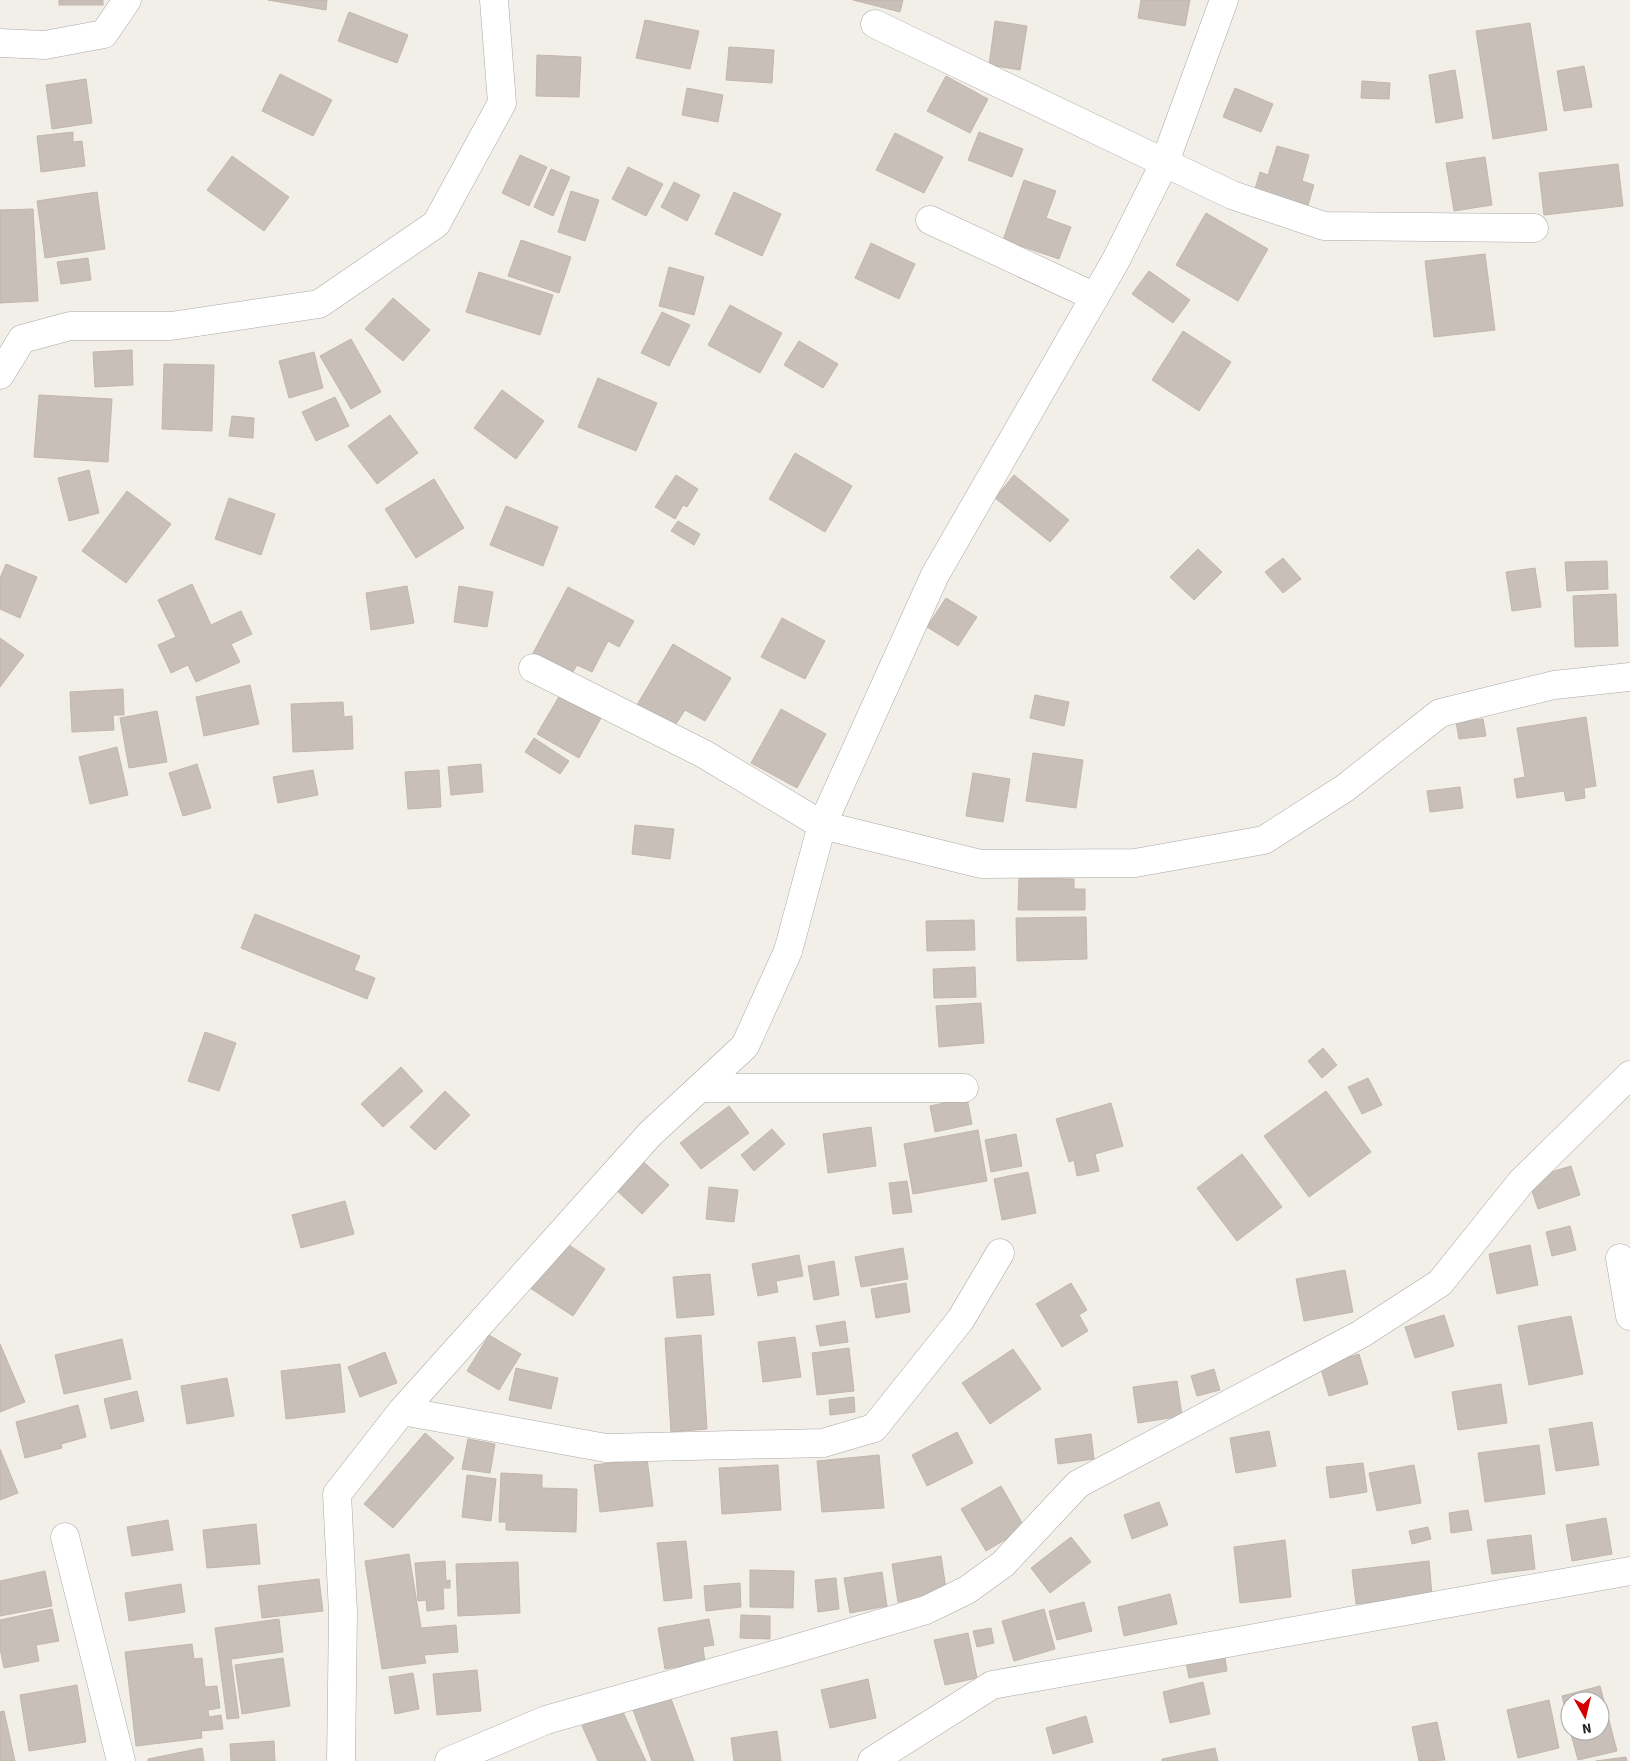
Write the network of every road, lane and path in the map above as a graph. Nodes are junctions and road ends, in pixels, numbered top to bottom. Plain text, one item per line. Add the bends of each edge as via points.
1 (127, 0) edge
2 (494, 0) edge
3 (1224, 0) edge
4 (875, 24) dead end
5 (0, 43) edge
6 (1165, 162) junction
7 (930, 220) dead end
8 (1534, 228) dead end
9 (1095, 297) junction
10 (0, 375) edge
11 (533, 668) dead end
12 (1630, 677) edge
13 (822, 825) junction
14 (1630, 1075) edge
15 (701, 1088) junction
16 (964, 1088) dead end
17 (1000, 1253) dead end
18 (1620, 1258) dead end
19 (1630, 1316) edge
20 (402, 1410) junction
21 (65, 1537) dead end
22 (1630, 1571) edge
23 (120, 1761) edge
24 (341, 1761) edge
25 (449, 1761) edge
26 (872, 1761) edge

1 - 5 street via 104,34 45,45
2 - 10 street via 502,103 436,224 318,304 171,326 70,326 22,339
3 - 6 street
4 - 6 street
6 - 8 street via 1232,194 1324,226
6 - 9 street
7 - 9 street
9 - 13 street via 935,576
11 - 13 street via 704,754
12 - 13 street via 1554,685 1440,713 1345,788 1264,840 1135,862 981,864
13 - 15 street via 788,951 745,1046
14 - 25 street via 1521,1182 1440,1283 1361,1334 1078,1484 1003,1564 967,1590 926,1610 546,1720
15 - 16 street
15 - 20 street via 650,1134
17 - 20 street via 961,1319 874,1428 823,1443 606,1448
18 - 19 street
20 - 24 street via 337,1494 344,1612
21 - 23 street
22 - 26 street via 992,1685

